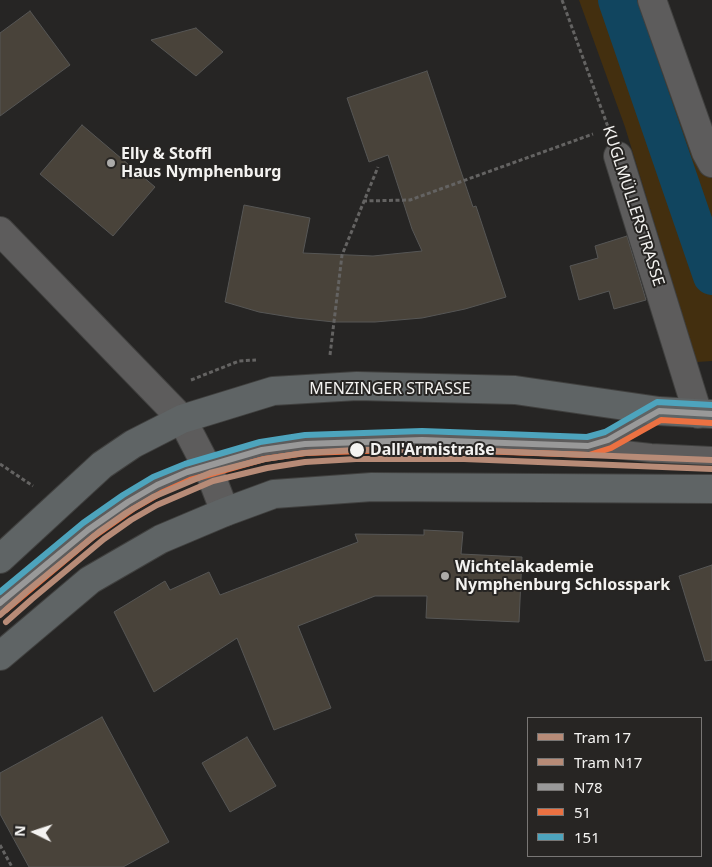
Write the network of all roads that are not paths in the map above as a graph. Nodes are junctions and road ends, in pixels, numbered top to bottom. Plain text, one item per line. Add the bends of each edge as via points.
1 (652, 0) edge
2 (618, 156) road end
3 (712, 163) edge
4 (0, 231) edge
5 (659, 411) junction
6 (705, 414) edge
7 (182, 419) junction
8 (588, 446) junction
9 (712, 456) edge
10 (206, 466) junction
11 (712, 489) edge
12 (226, 512) junction
13 (0, 559) edge
14 (0, 603) edge
15 (0, 656) edge

1 - 3 street
2 - 6 street, KUGLMÜLLERSTRASSE
4 - 7 street
5 - 6 main road, MENZINGER STRASSE
5 - 7 main road, MENZINGER STRASSE via 516,390 357,386 273,391
5 - 8 lane via 608,440
7 - 10 street
7 - 13 main road, MENZINGER STRASSE via 133,444 102,465
8 - 9 lane
8 - 10 lane via 422,440 304,444 262,450
10 - 12 street
10 - 14 lane via 187,472 128,502 88,530
11 - 12 main road via 372,487 274,494
12 - 15 main road via 161,539 90,580

